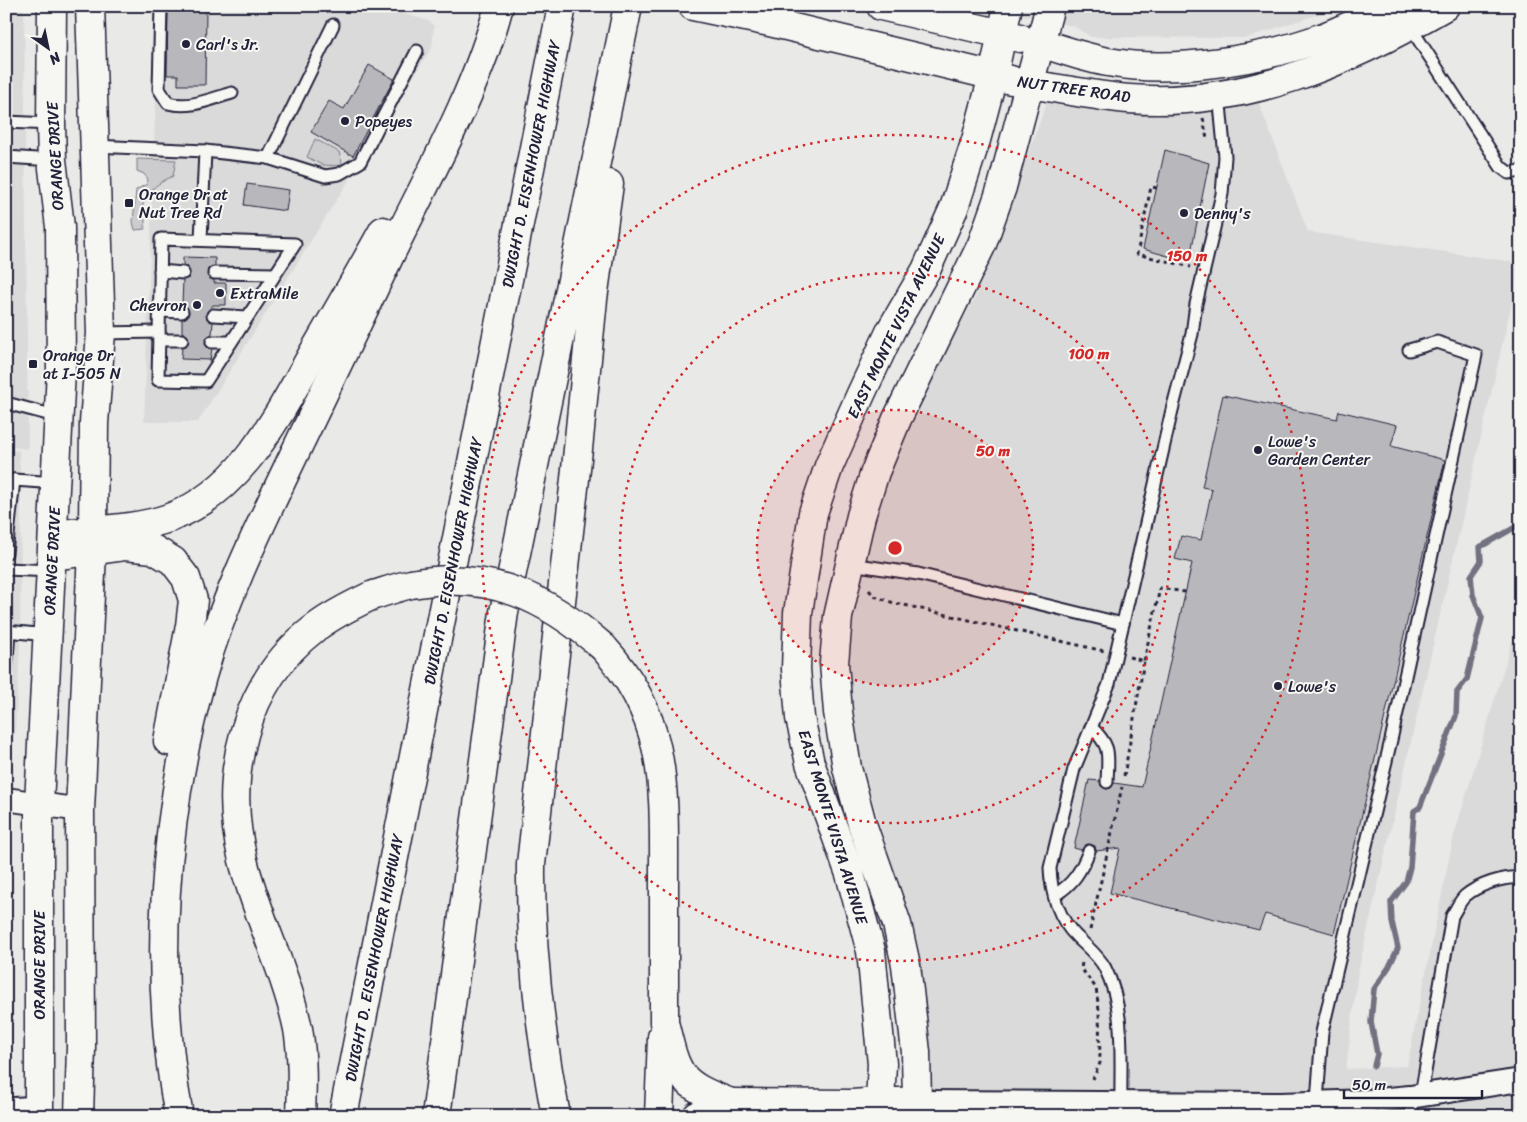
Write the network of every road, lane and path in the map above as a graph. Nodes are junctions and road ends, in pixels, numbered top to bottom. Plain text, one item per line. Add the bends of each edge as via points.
1 (52, 6) edge
2 (90, 6) edge
3 (161, 6) edge
4 (499, 6) edge
5 (562, 6) edge
6 (628, 6) edge
7 (632, 6) edge
8 (693, 6) edge
9 (881, 6) edge
10 (1008, 6) edge
11 (1050, 6) edge
12 (1390, 6) edge
13 (1444, 6) edge
14 (1404, 16) edge
15 (333, 25) dead end
16 (1002, 33) junction
17 (1039, 43) junction
18 (417, 51) dead end
19 (993, 76) junction
20 (1028, 84) junction
21 (232, 93) dead end
22 (464, 101) junction
23 (1210, 104) junction
24 (6, 122) edge
25 (51, 124) junction
26 (94, 146) junction
27 (1208, 149) dead end
28 (205, 151) junction
29 (6, 157) edge
30 (268, 158) junction
31 (52, 160) junction
32 (1521, 171) edge
33 (1157, 188) dead end
34 (201, 240) junction
35 (1194, 258) dead end
36 (160, 272) junction
37 (183, 272) dead end
38 (214, 273) dead end
39 (274, 274) junction
40 (160, 311) junction
41 (182, 312) dead end
42 (213, 315) dead end
43 (247, 317) junction
44 (100, 333) junction
45 (159, 336) junction
46 (182, 340) dead end
47 (212, 342) dead end
48 (231, 342) junction
49 (1409, 350) dead end
50 (6, 403) edge
51 (58, 417) junction
52 (10, 481) edge
53 (56, 483) junction
54 (92, 541) junction
55 (6, 553) edge
56 (53, 554) junction
57 (851, 564) junction
58 (6, 570) edge
59 (869, 590) dead end
60 (1185, 592) dead end
61 (1123, 624) junction
62 (8, 631) edge
63 (48, 635) junction
64 (1116, 654) junction
65 (1144, 661) junction
66 (6, 673) edge
67 (1091, 727) junction
68 (1107, 782) dead end
69 (6, 799) edge
70 (39, 804) junction
71 (80, 810) junction
72 (1089, 851) dead end
73 (1521, 878) edge
74 (1055, 896) junction
75 (1086, 946) junction
76 (664, 1022) junction
77 (167, 1023) junction
78 (1093, 1078) dead end
79 (1521, 1080) edge
80 (1317, 1102) junction
81 (731, 1103) junction
82 (1414, 1103) edge
83 (6, 1104) edge
84 (1121, 1104) junction
85 (39, 1109) edge
86 (880, 1109) edge
87 (917, 1109) edge
88 (79, 1116) edge
89 (178, 1116) edge
90 (301, 1116) edge
91 (343, 1116) edge
92 (436, 1116) edge
93 (556, 1116) edge
94 (659, 1116) edge
95 (698, 1116) edge

1 - 25 main road, ORANGE DRIVE
2 - 26 main road
3 - 21 lane via 159,90 168,103 180,106 196,104
4 - 22 main road
5 - 91 main road, DWIGHT D. EISENHOWER HIGHWAY
6 - 92 main road via 504,612
7 - 93 main road via 593,299 576,479 531,864 530,920 536,997
8 - 19 main road, NUT TREE ROAD
9 - 16 main road, NUT TREE ROAD
10 - 16 main road, EAST MONTE VISTA AVENUE
11 - 17 main road, EAST MONTE VISTA AVENUE
12 - 17 main road, NUT TREE ROAD via 1321,38 1285,50 1209,62 1174,65 1108,62
13 - 14 main road, NUT TREE ROAD
14 - 23 main road, NUT TREE ROAD via 1337,62 1300,77
14 - 32 lane via 1501,167 1509,173
15 - 30 lane
16 - 17 main road, NUT TREE ROAD
16 - 19 main road, EAST MONTE VISTA AVENUE
17 - 20 main road, EAST MONTE VISTA AVENUE
18 - 30 lane via 360,162 339,174 325,176
19 - 20 main road, NUT TREE ROAD
19 - 86 main road, EAST MONTE VISTA AVENUE via 954,208 926,270 891,330 829,466 812,513 798,613 796,669 800,718 810,763 850,874 870,951 882,1064
20 - 23 main road, NUT TREE ROAD via 1130,99 1182,99
20 - 57 main road, EAST MONTE VISTA AVENUE via 1002,187 982,244 878,464 861,516
22 - 54 main road via 444,125 281,409 251,454 218,489 193,506 171,517
22 - 77 main road via 259,528 202,675 182,757 169,856 165,944
23 - 27 path
23 - 61 lane via 1225,157 1222,194
24 - 25 lane
25 - 31 main road, ORANGE DRIVE
26 - 28 lane
26 - 44 main road
28 - 30 lane
28 - 34 lane
29 - 31 lane
31 - 51 main road, ORANGE DRIVE via 60,227 61,370
33 - 35 path via 1151,187 1137,254 1192,267
34 - 36 lane via 161,239
34 - 39 lane via 295,244
36 - 37 lane
36 - 40 lane
38 - 39 lane
39 - 43 lane
40 - 41 lane
40 - 45 lane
42 - 43 lane
43 - 48 lane
44 - 45 lane
44 - 54 main road via 94,423
45 - 46 lane
45 - 48 lane via 158,380 206,381
47 - 48 lane
49 - 80 lane via 1437,342 1476,355 1322,1032
50 - 51 lane
51 - 53 main road, ORANGE DRIVE
52 - 53 lane
52 - 55 lane
53 - 56 main road, ORANGE DRIVE
54 - 56 main road
54 - 71 main road
54 - 77 main road via 153,549 172,561 186,578 193,600 155,838 152,920 159,988
56 - 58 lane
56 - 63 main road, ORANGE DRIVE
57 - 61 lane via 918,574
57 - 87 main road, EAST MONTE VISTA AVENUE via 838,617 834,663 838,712 847,768 862,824 897,924 906,965 916,1052
59 - 64 path via 874,596 891,602
60 - 65 path via 1160,588
61 - 64 lane
62 - 63 lane
62 - 66 lane
63 - 70 main road, ORANGE DRIVE
64 - 65 path
64 - 67 lane via 1109,684
65 - 75 path via 1116,818
67 - 68 lane via 1105,740
67 - 74 lane via 1074,770 1050,868
69 - 70 street
70 - 71 street
70 - 85 main road, ORANGE DRIVE
71 - 88 main road
72 - 74 lane via 1080,872
73 - 82 lane via 1503,879 1474,891 1465,896 1452,916
74 - 75 lane via 1062,916
75 - 78 path via 1081,968 1096,988 1099,1010 1100,1064
75 - 84 lane via 1105,968 1114,994 1120,1023
76 - 81 main road via 674,1060 685,1080 701,1092
76 - 90 main road, bridge via 662,778 649,719 638,695 621,667 603,647 564,615 542,602 515,591 479,583 447,580 420,583 371,596 314,628 268,679 250,715 239,749 234,784 235,821 243,861 298,1029 302,1070
76 - 94 main road
77 - 89 main road
79 - 82 street
80 - 82 street
80 - 84 street
81 - 86 main road via 852,1104
81 - 95 main road
83 - 85 lane
84 - 87 street
86 - 87 main road

